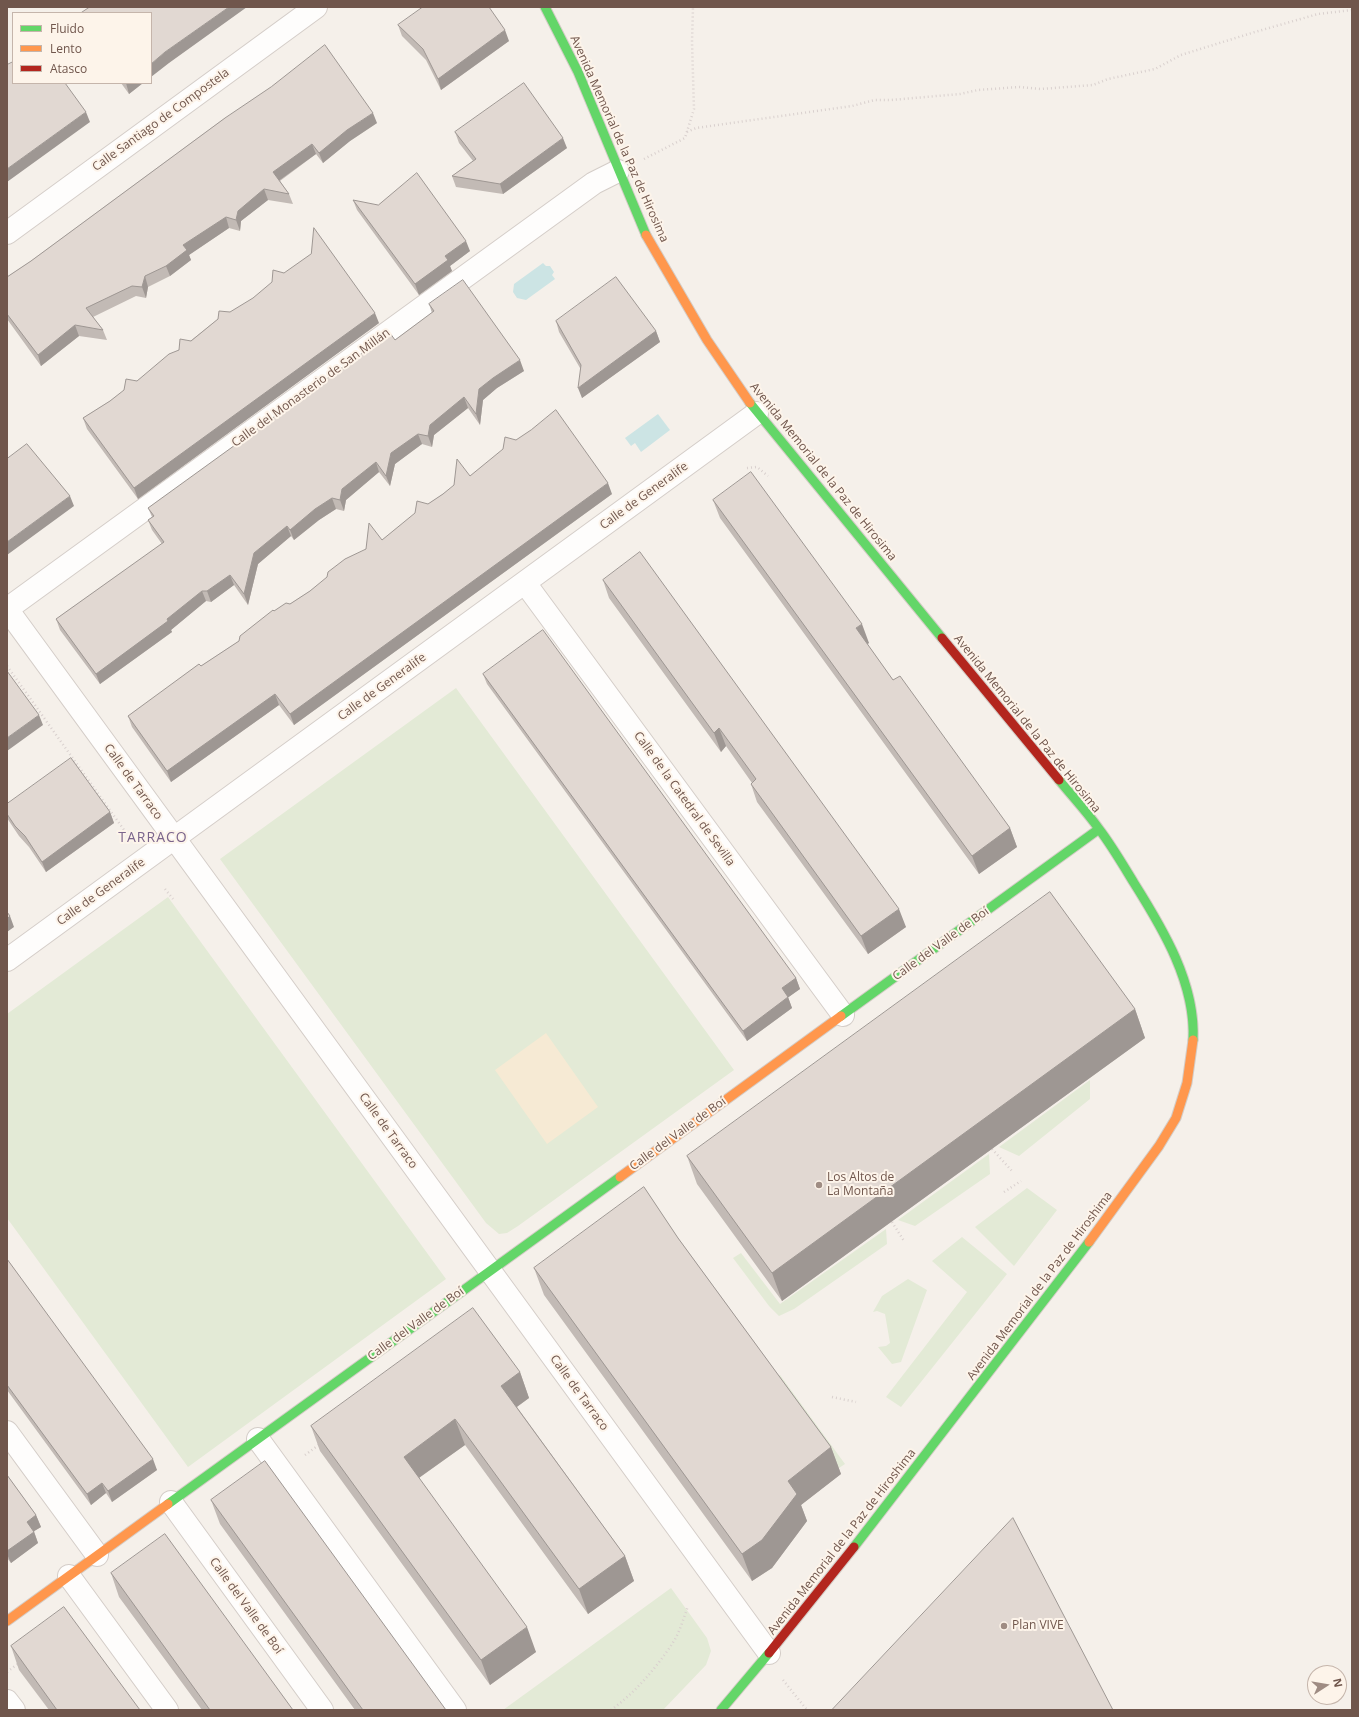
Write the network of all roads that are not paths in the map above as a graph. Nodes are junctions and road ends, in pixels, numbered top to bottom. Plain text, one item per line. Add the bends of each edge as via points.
1 (316, 7) edge
2 (545, 7) edge
3 (618, 172) junction
4 (7, 232) edge
5 (757, 413) junction
6 (525, 583) junction
7 (7, 609) edge
8 (1099, 829) junction
9 (174, 838) junction
10 (7, 960) edge
11 (843, 1015) junction
12 (490, 1271) junction
13 (7, 1432) edge
14 (258, 1439) junction
15 (171, 1502) junction
16 (97, 1555) junction
17 (69, 1576) junction
18 (7, 1621) edge
19 (769, 1653) junction
20 (7, 1701) edge
21 (14, 1710) edge
22 (167, 1710) edge
23 (322, 1710) edge
24 (455, 1710) edge
25 (721, 1710) edge

1 - 4 street, Calle Santiago de Compostela
2 - 3 street, Avenida Memorial de la Paz de Hirosima via 578,72
3 - 5 street, Avenida Memorial de la Paz de Hirosima via 649,242 707,340
3 - 7 street, Calle del Monasterio de San Millán via 587,188
5 - 6 street, Calle de Generalife
5 - 8 street, Avenida Memorial de la Paz de Hirosima
6 - 9 street, Calle de Generalife
6 - 11 street, Calle de la Catedral de Sevilla
7 - 9 street, Calle de Tarraco
8 - 11 street, Calle del Valle de Boí
8 - 19 street, Avenida Memorial de la Paz de Hiroshima via 1132,879 1167,942 1189,998 1193,1018 1190,1065 1173,1126 1118,1204 953,1420
9 - 10 street, Calle de Generalife
9 - 12 street, Calle de Tarraco
11 - 12 street, Calle del Valle de Boí
12 - 14 street, Calle del Valle de Boí
12 - 19 street, Calle de Tarraco
13 - 16 street
14 - 15 street, Calle del Valle de Boí
14 - 24 street
15 - 16 street, Calle del Valle de Boí
15 - 23 street, Calle del Valle de Boí
16 - 17 street, Calle del Valle de Boí
17 - 18 street, Calle del Valle de Boí
17 - 22 street
19 - 25 street, Avenida Memorial de la Paz de Hiroshima
20 - 21 street

